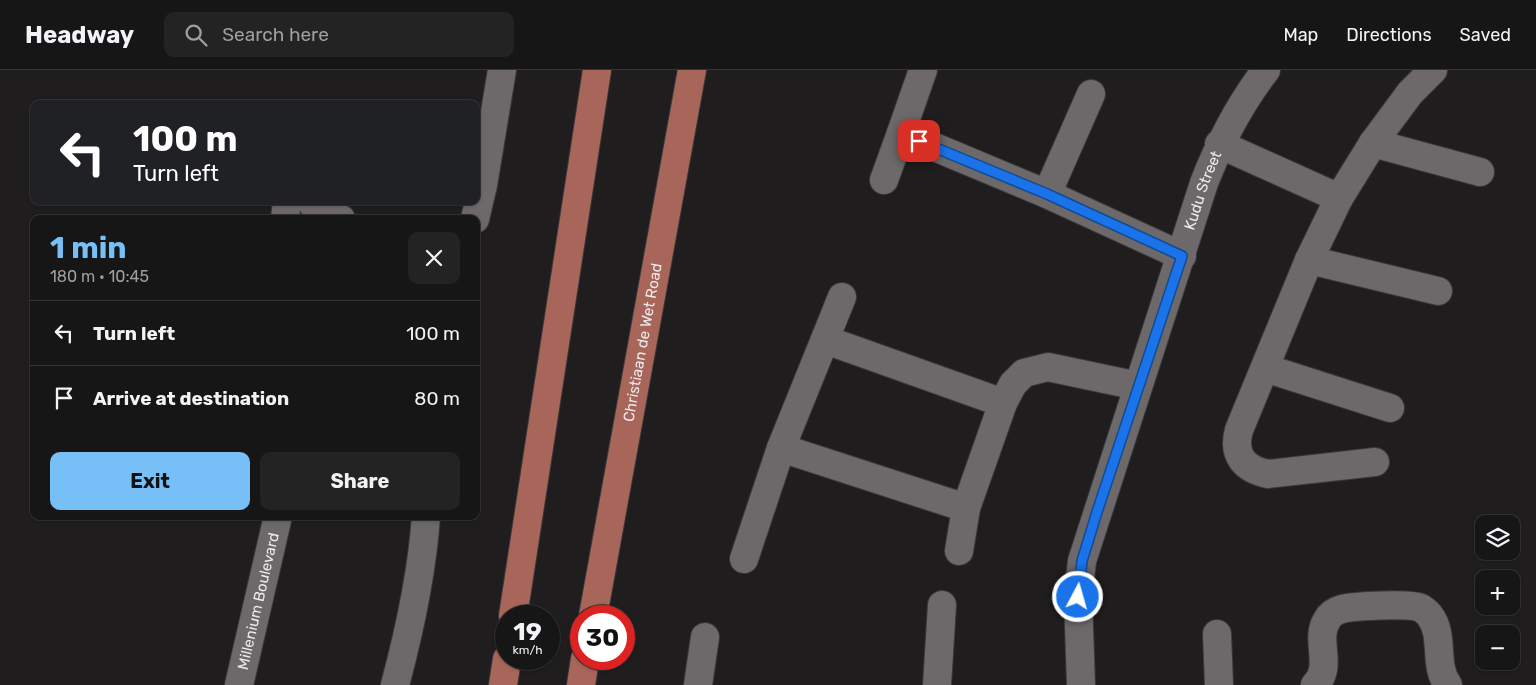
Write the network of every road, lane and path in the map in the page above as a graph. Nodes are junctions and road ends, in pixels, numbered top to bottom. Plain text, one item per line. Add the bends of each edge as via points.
1 (502, 70) edge
2 (597, 70) edge
3 (692, 70) edge
4 (922, 70) edge
5 (1266, 70) edge
6 (1433, 70) edge
7 (1091, 94) dead end
8 (901, 134) junction
9 (1373, 143) junction
10 (1219, 144) junction
11 (1480, 172) dead end
12 (884, 180) dead end
13 (1047, 194) junction
14 (480, 198) edge
15 (1339, 198) junction
16 (299, 205) edge
17 (309, 205) edge
18 (289, 215) edge
19 (332, 215) edge
20 (1182, 256) junction
21 (1309, 260) junction
22 (1438, 291) dead end
23 (842, 298) dead end
24 (826, 340) junction
25 (1264, 368) junction
26 (1138, 386) junction
27 (1003, 403) junction
28 (1390, 408) dead end
29 (781, 448) junction
30 (1375, 462) dead end
31 (966, 508) junction
32 (277, 520) edge
33 (426, 520) edge
34 (959, 552) dead end
35 (744, 559) dead end
36 (515, 605) edge
37 (595, 605) edge
38 (942, 605) dead end
39 (1217, 634) dead end
40 (704, 637) dead end
41 (505, 670) edge
42 (584, 670) edge
43 (239, 685) edge
44 (395, 685) edge
45 (503, 685) edge
46 (581, 685) edge
47 (698, 685) edge
48 (934, 685) edge
49 (1082, 685) edge
50 (1219, 685) edge
51 (1315, 685) edge
52 (1448, 685) edge

1 - 14 street
2 - 36 main road
3 - 37 main road, Christiaan de Wet Road
4 - 8 street
5 - 10 street, Kudu Street via 1244,99
6 - 9 street via 1410,93
7 - 13 street
8 - 12 street
8 - 13 street
9 - 11 street
9 - 15 street
10 - 15 street
10 - 20 street, Kudu Street
13 - 20 street
15 - 21 street
16 - 18 street
17 - 19 street
20 - 26 street, Kudu Street
21 - 22 street
21 - 25 street
23 - 24 street
24 - 27 street
24 - 29 street
25 - 28 street
25 - 30 street via 1236,441 1237,450 1248,467 1268,474
26 - 27 street via 1048,367 1024,372 1012,384
26 - 49 street, Kudu Street via 1094,520 1079,579
27 - 31 street
29 - 31 street
29 - 35 street
31 - 34 street
32 - 43 street, Millenium Boulevard
33 - 44 street via 424,552 410,628
38 - 48 street
39 - 50 street
40 - 47 street
41 - 45 main road
42 - 46 main road
51 - 52 street via 1324,668 1322,635 1332,613 1342,609 1404,605 1421,608 1430,615 1436,628 1441,669

